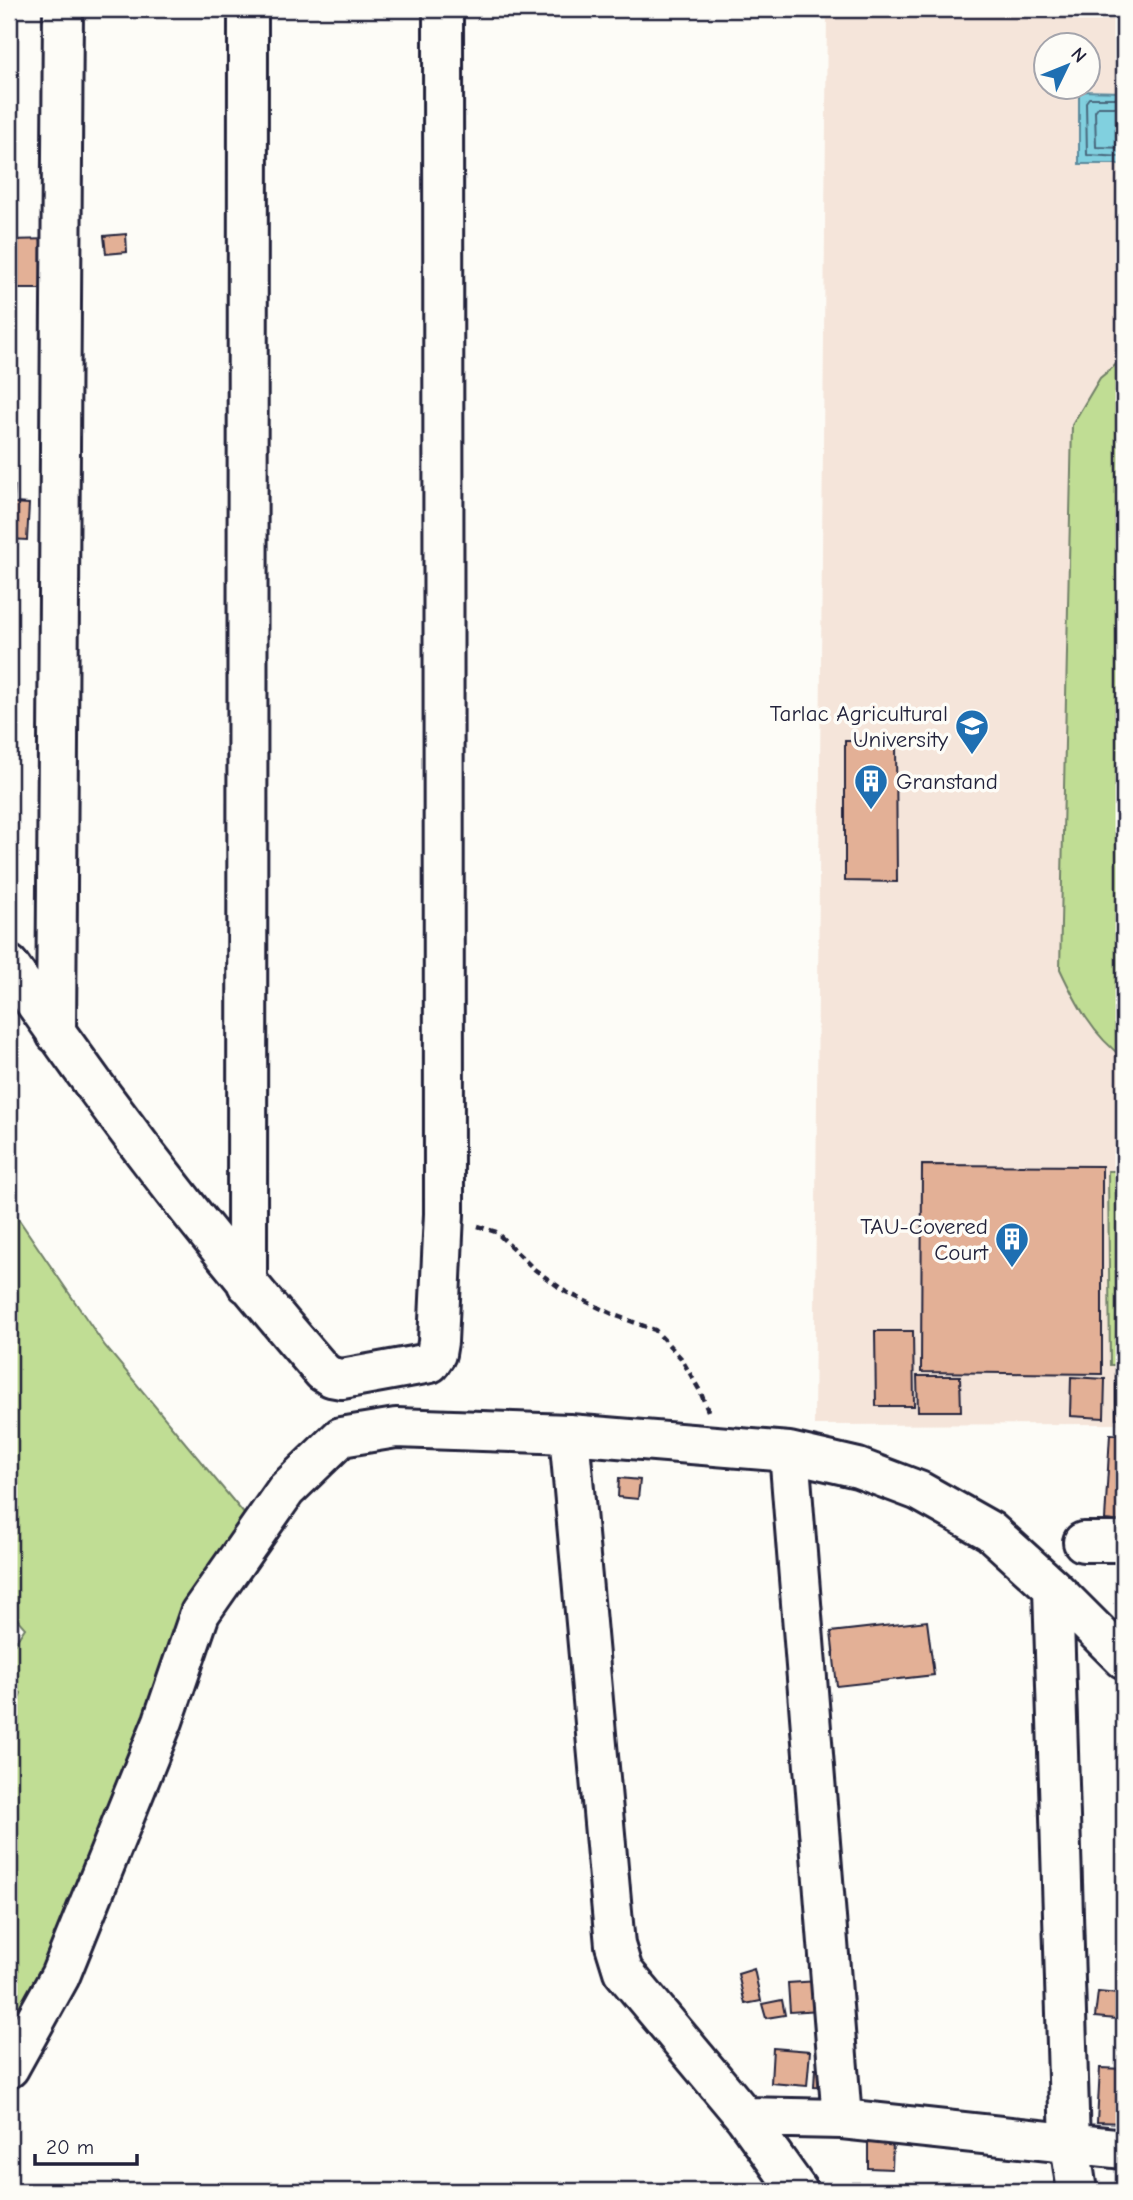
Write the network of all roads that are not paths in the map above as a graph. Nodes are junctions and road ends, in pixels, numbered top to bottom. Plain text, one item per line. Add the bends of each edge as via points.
1 (63, 9) edge
2 (248, 9) edge
3 (443, 9) edge
4 (9, 965) edge
5 (56, 1034) junction
6 (247, 1284) junction
7 (569, 1434) junction
8 (789, 1452) junction
9 (1083, 1542) dead end
10 (1124, 1542) edge
11 (1053, 1588) junction
12 (1124, 1659) edge
13 (19, 2024) edge
14 (9, 2068) edge
15 (745, 2117) junction
16 (842, 2119) junction
17 (1070, 2144) junction
18 (1124, 2149) edge
19 (798, 2191) edge
20 (1077, 2191) edge

1 - 5 street
2 - 6 street
3 - 6 street via 444,1214 436,1354 430,1363 342,1379 331,1377
4 - 5 street
5 - 6 street
7 - 8 street
7 - 13 street via 396,1427 341,1437 286,1490 200,1613 163,1721 65,1963
7 - 15 street via 615,1945 623,1971
8 - 11 street via 858,1468 919,1491 990,1531
8 - 16 street
9 - 10 street
11 - 12 street
11 - 17 street
13 - 14 street
15 - 16 street
15 - 19 street
16 - 17 street
17 - 18 street
17 - 20 street

